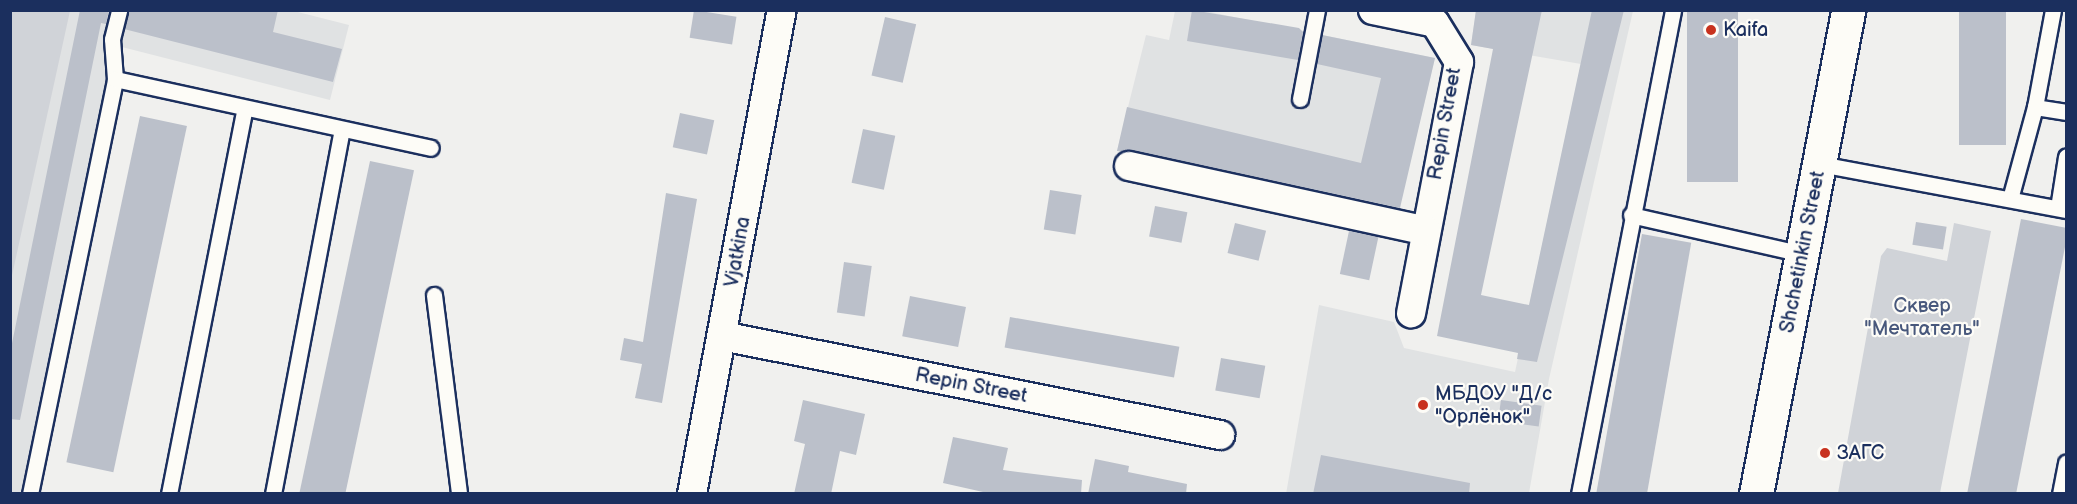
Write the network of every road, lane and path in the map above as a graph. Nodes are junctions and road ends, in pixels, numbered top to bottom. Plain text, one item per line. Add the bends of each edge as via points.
1 (119, 10) edge
2 (782, 10) edge
3 (1317, 10) edge
4 (1673, 10) edge
5 (1848, 10) edge
6 (2054, 10) edge
7 (1382, 11) edge
8 (115, 79) junction
9 (1300, 99) dead end
10 (2035, 107) junction
11 (245, 108) junction
12 (2067, 112) edge
13 (342, 130) junction
14 (431, 148) dead end
15 (2067, 157) edge
16 (1820, 164) junction
17 (1129, 166) dead end
18 (2010, 199) junction
19 (2062, 209) edge
20 (1631, 215) junction
21 (1426, 231) junction
22 (1803, 254) junction
23 (434, 295) dead end
24 (1411, 313) dead end
25 (722, 336) junction
26 (1220, 435) dead end
27 (2067, 463) edge
28 (35, 493) edge
29 (169, 494) edge
30 (273, 494) edge
31 (459, 494) edge
32 (692, 494) edge
33 (1579, 494) edge
34 (1755, 494) edge
35 (2060, 494) edge

1 - 8 lane via 112,39
2 - 25 street, Vjatkina
3 - 9 lane
4 - 20 lane
5 - 16 main road, Shchetinkin Street
6 - 10 lane
7 - 21 street, Repin Street via 1435,23 1459,62
8 - 11 lane
8 - 28 lane
10 - 12 lane
10 - 18 lane
11 - 13 lane
11 - 29 lane
13 - 14 lane
13 - 30 lane
15 - 19 lane
16 - 18 lane
16 - 22 main road, Shchetinkin Street
17 - 21 street
18 - 19 lane
20 - 22 lane
20 - 33 lane
21 - 24 street, Repin Street
22 - 34 main road, Shchetinkin Street
23 - 31 lane
25 - 26 street, Repin Street
25 - 32 street, Vjatkina
27 - 35 lane

